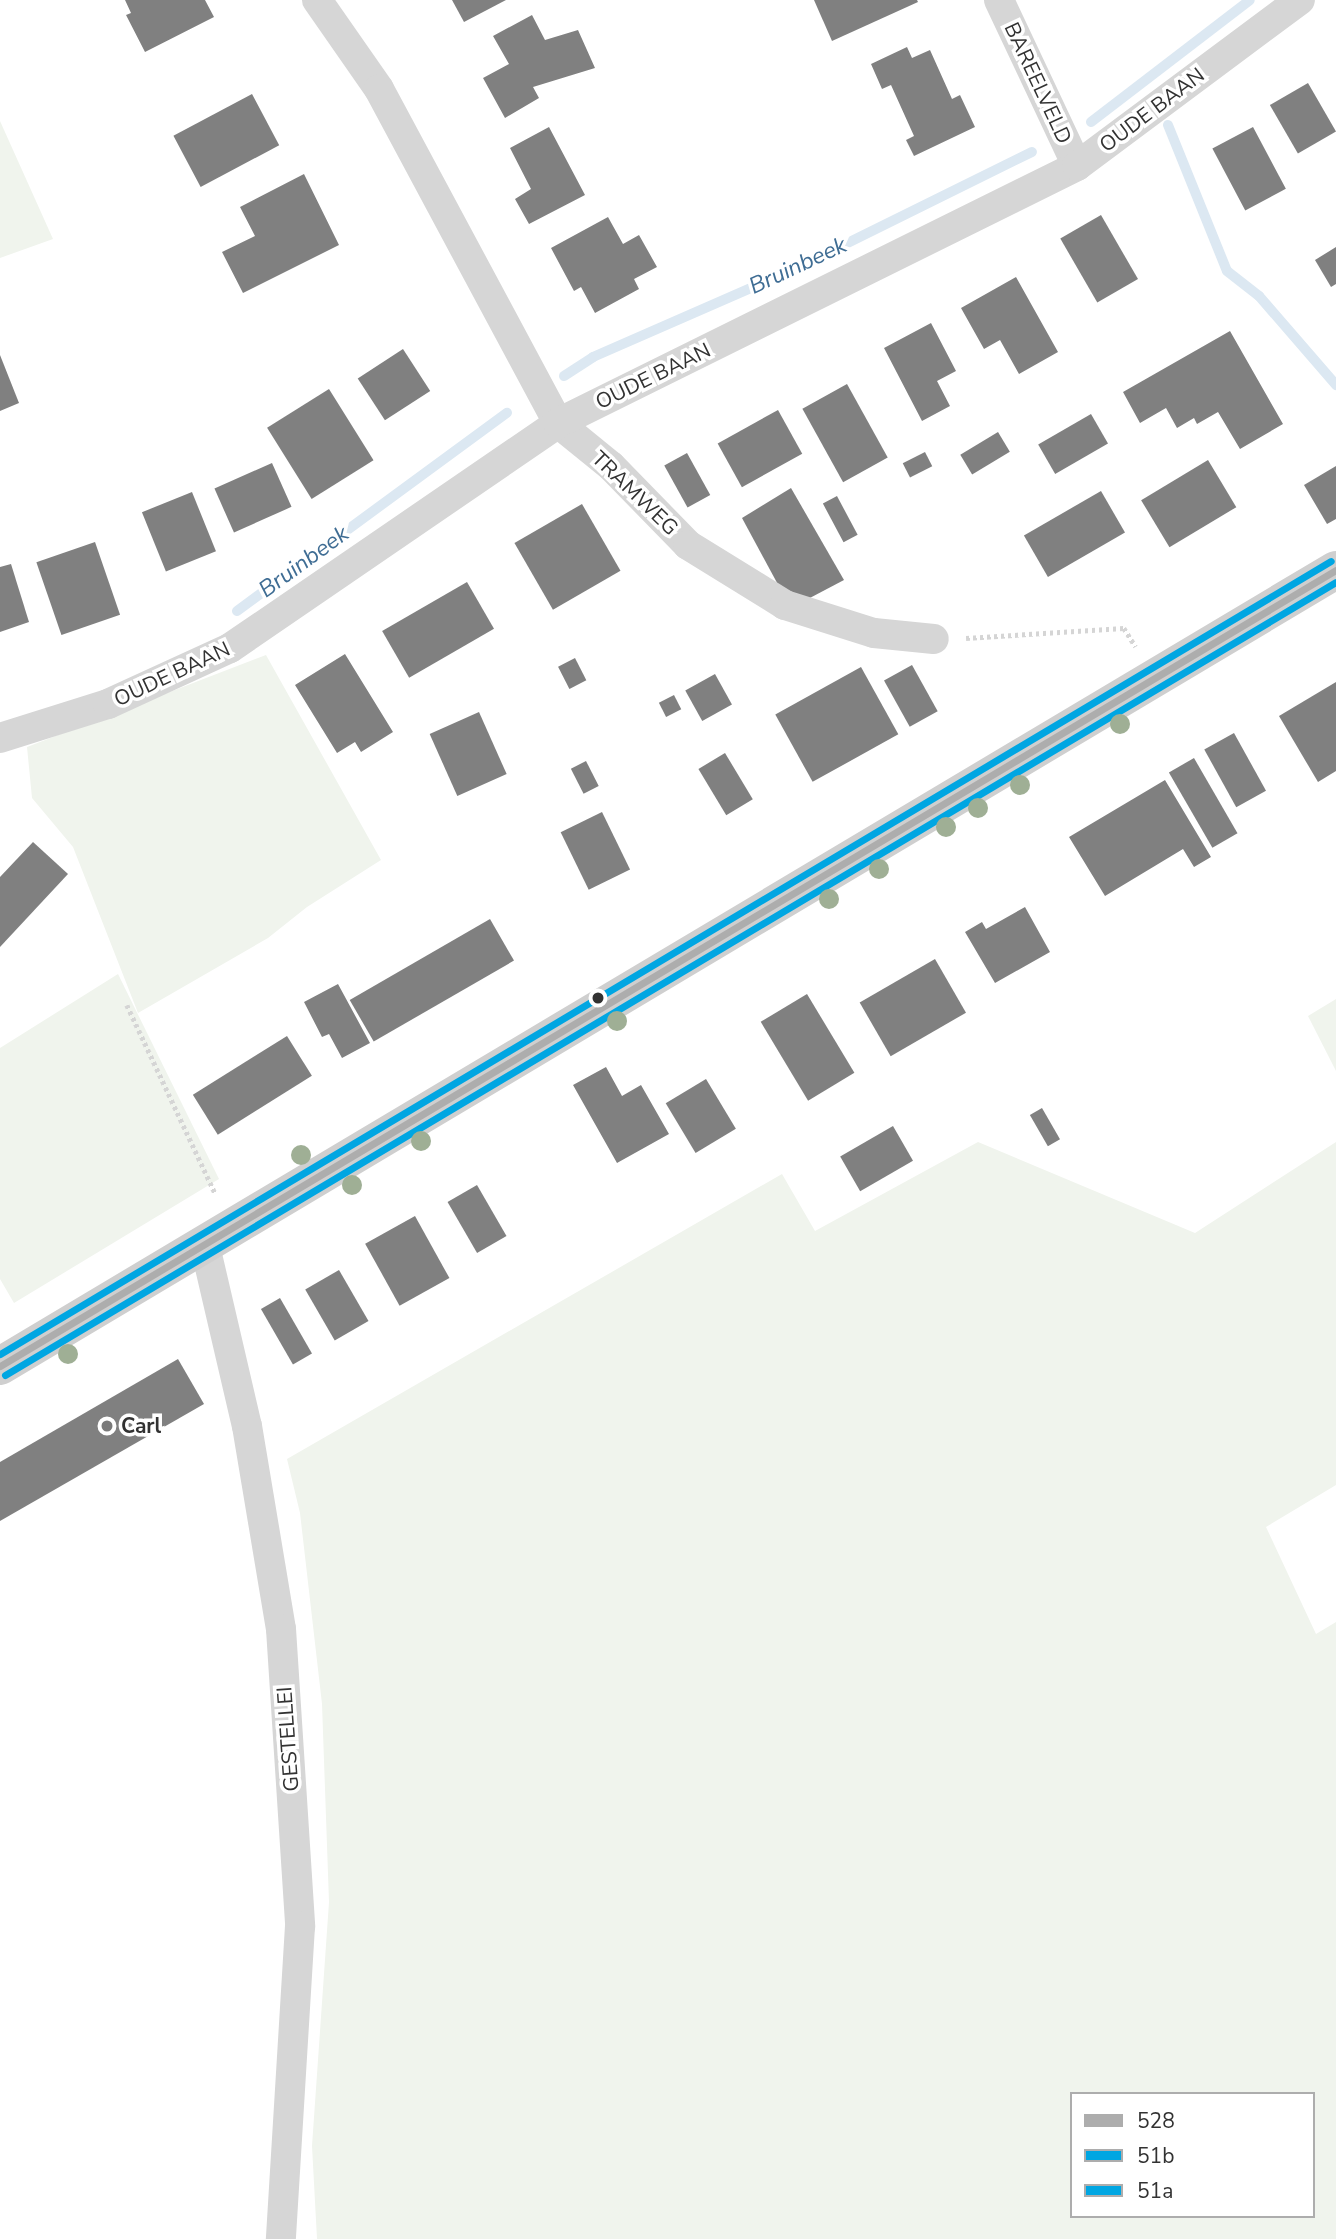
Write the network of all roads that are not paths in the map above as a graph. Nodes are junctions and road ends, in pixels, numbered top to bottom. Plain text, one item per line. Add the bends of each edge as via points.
1 (317, 0) edge
2 (999, 0) edge
3 (1300, 0) edge
4 (1077, 166) junction
5 (558, 423) junction
6 (1336, 570) edge
7 (934, 639) road end
8 (0, 738) edge
9 (205, 1246) junction
10 (0, 1366) edge
11 (281, 2239) edge

1 - 5 street, TRAMWEG via 379,89
2 - 4 street, BAREELVELD
3 - 4 street, OUDE BAAN
4 - 5 street, OUDE BAAN
5 - 7 street, TRAMWEG via 611,466 688,545 785,605 874,633
5 - 8 street, OUDE BAAN via 230,648 108,704
6 - 9 main road
9 - 10 main road
9 - 11 street, GESTELLEI via 247,1426 281,1629 300,1926

